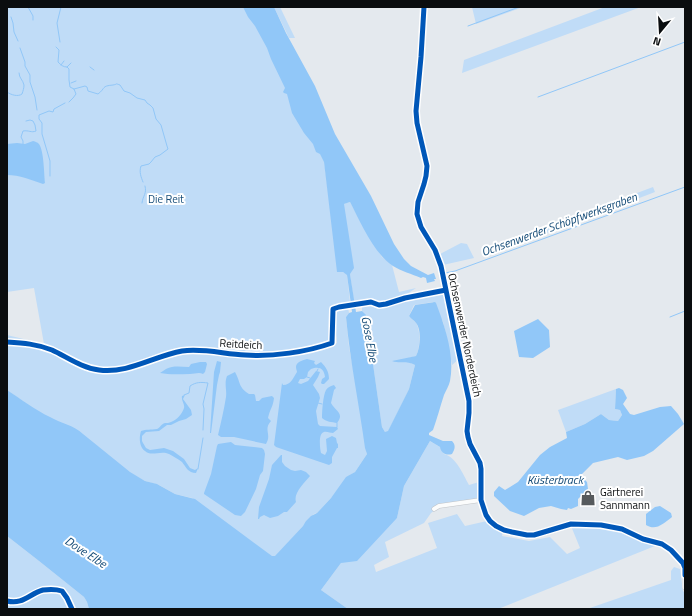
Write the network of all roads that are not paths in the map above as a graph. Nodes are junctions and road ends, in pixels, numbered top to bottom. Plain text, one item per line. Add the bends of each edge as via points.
1 (424, 7) edge
2 (446, 290) junction
3 (7, 342) edge
4 (481, 500) junction
5 (434, 509) dead end
6 (685, 575) edge
7 (685, 579) edge
8 (685, 586) edge

1 - 2 street, Ochsenwerder Norderdeich via 416,111 426,176 417,214 421,227 435,250
2 - 3 street, Reitdeich via 386,304 371,302 333,309 332,342 302,351 273,355 245,356 181,351 124,369 107,371 85,366 39,346
2 - 4 street, Ochsenwerder Norderdeich via 469,401 468,437 481,469
4 - 5 street via 439,506
4 - 6 street, Ochsenwerder Norderdeich via 490,521 504,530 520,534 534,535 571,524 622,529 671,550 683,563
7 - 8 street

